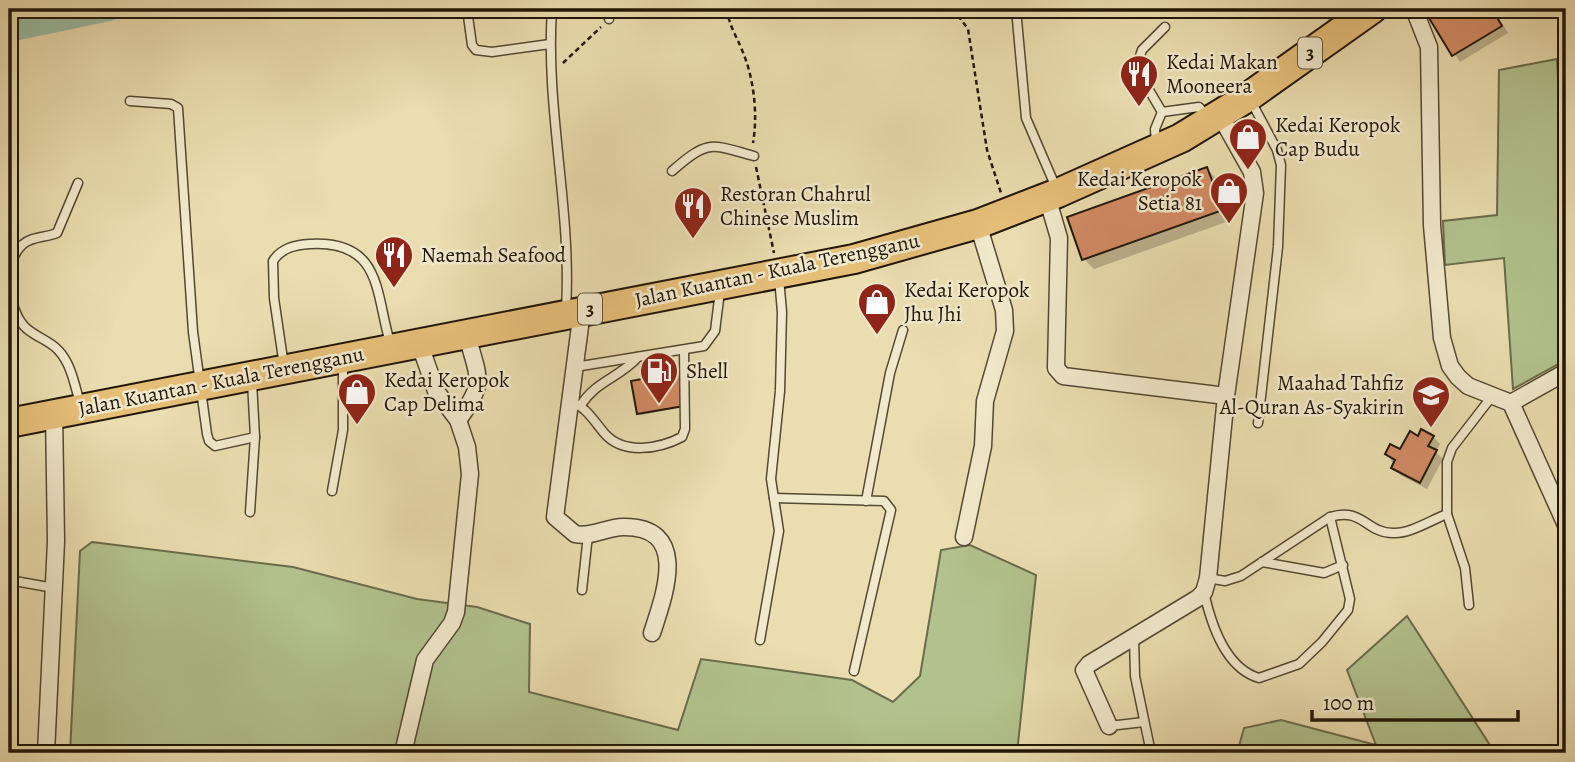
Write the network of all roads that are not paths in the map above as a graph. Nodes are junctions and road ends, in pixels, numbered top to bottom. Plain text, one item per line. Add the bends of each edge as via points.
1 (467, 9) edge
2 (552, 9) edge
3 (607, 9) edge
4 (1016, 9) edge
5 (1372, 9) edge
6 (1414, 9) edge
7 (609, 19) road end
8 (1165, 27) dead end
9 (550, 44) junction
10 (1248, 97) junction
11 (130, 101) dead end
12 (1162, 112) junction
13 (1215, 117) junction
14 (1157, 149) junction
15 (754, 156) road end
16 (671, 171) dead end
17 (78, 183) dead end
18 (1053, 195) junction
19 (978, 224) junction
20 (778, 273) junction
21 (720, 285) junction
22 (574, 313) junction
23 (903, 330) dead end
24 (467, 335) junction
25 (420, 345) junction
26 (392, 350) junction
27 (684, 350) junction
28 (638, 357) junction
29 (342, 358) junction
30 (574, 367) junction
31 (285, 369) junction
32 (1566, 372) edge
33 (252, 376) junction
34 (200, 385) junction
35 (1493, 395) junction
36 (1226, 397) junction
37 (575, 403) junction
38 (1511, 403) junction
39 (68, 410) junction
40 (458, 420) junction
41 (9, 423) edge
42 (1258, 423) dead end
43 (255, 437) junction
44 (332, 491) dead end
45 (774, 498) junction
46 (866, 501) junction
47 (250, 512) dead end
48 (1447, 514) junction
49 (1330, 517) junction
50 (1566, 525) edge
51 (588, 535) junction
52 (964, 537) dead end
53 (1262, 562) junction
54 (1343, 565) junction
55 (9, 580) edge
56 (1206, 585) junction
57 (55, 588) junction
58 (582, 590) dead end
59 (1469, 605) dead end
60 (652, 633) dead end
61 (1134, 637) junction
62 (760, 639) dead end
63 (854, 671) dead end
64 (1144, 722) junction
65 (1109, 726) joint
66 (46, 753) edge
67 (403, 753) edge
68 (1151, 753) edge

1 - 9 lane via 476,50
2 - 9 lane
3 - 7 lane
4 - 18 lane via 1026,118
5 - 10 highway, Jalan Kuantan - Kuala Terengganu / 3
6 - 35 street via 1429,47 1432,225 1441,338 1458,377
8 - 12 lane via 1142,50 1136,68
9 - 22 lane
10 - 13 highway, Jalan Kuantan - Kuala Terengganu / 3
10 - 42 lane via 1281,165 1278,247
11 - 34 lane via 178,108
12 - 13 lane via 1199,107
12 - 14 lane via 1155,129
13 - 14 highway, Jalan Kuantan - Kuala Terengganu / 3
13 - 36 street via 1252,172 1255,193
14 - 18 highway, Jalan Kuantan - Kuala Terengganu / 3
15 - 16 lane via 727,147 703,148
17 - 39 lane via 57,233 21,246 12,261 10,289 22,324 53,345 66,361
18 - 19 highway, Jalan Kuantan - Kuala Terengganu / 3
18 - 36 street via 1059,238 1056,368 1063,376
19 - 20 highway, Jalan Kuantan - Kuala Terengganu / 3 via 854,259
19 - 52 street via 1004,310 1005,331 985,401 982,446
20 - 21 highway, Jalan Kuantan - Kuala Terengganu / 3
20 - 45 lane via 782,312 771,480
21 - 22 highway, Jalan Kuantan - Kuala Terengganu / 3
21 - 27 lane via 712,338 705,346
22 - 24 highway, Jalan Kuantan - Kuala Terengganu / 3
22 - 30 street
23 - 46 lane via 890,373
24 - 25 highway, Jalan Kuantan - Kuala Terengganu / 3
24 - 40 street via 480,385
25 - 26 highway, Jalan Kuantan - Kuala Terengganu / 3
25 - 40 street via 436,391
26 - 29 highway, Jalan Kuantan - Kuala Terengganu / 3
26 - 31 lane via 376,278 364,260 325,244 297,245 273,261
27 - 28 lane
27 - 37 lane via 682,437 643,448 627,447 606,434
28 - 30 lane
28 - 37 lane
29 - 31 highway, Jalan Kuantan - Kuala Terengganu / 3
29 - 44 lane via 343,430
30 - 37 street
31 - 33 highway, Jalan Kuantan - Kuala Terengganu / 3
32 - 38 street
33 - 34 highway, Jalan Kuantan - Kuala Terengganu / 3
33 - 43 lane
34 - 39 highway, Jalan Kuantan - Kuala Terengganu / 3
34 - 43 lane via 209,441 215,446
35 - 38 street
35 - 48 lane via 1452,448 1447,462
36 - 56 street
37 - 51 street via 555,517 568,531
38 - 50 street
39 - 41 highway, Jalan Kuantan - Kuala Terengganu / 3
39 - 57 street
40 - 67 street via 470,474 458,598 452,623 425,660
43 - 47 lane
45 - 46 lane
45 - 62 lane via 779,531
46 - 63 lane via 884,502 891,510
48 - 49 lane via 1393,533 1380,531 1351,513
48 - 59 lane via 1465,568
49 - 53 lane
49 - 54 lane
51 - 58 lane
51 - 60 street via 610,528 634,528 653,536 665,548 669,569 665,596
53 - 54 lane via 1324,573
53 - 56 lane via 1225,581
54 - 56 lane via 1350,599 1342,621 1299,664 1259,678 1238,667 1210,623
55 - 57 lane
56 - 61 street
57 - 66 street
61 - 64 lane via 1135,676
61 - 65 street via 1084,670
64 - 65 lane
64 - 68 lane

